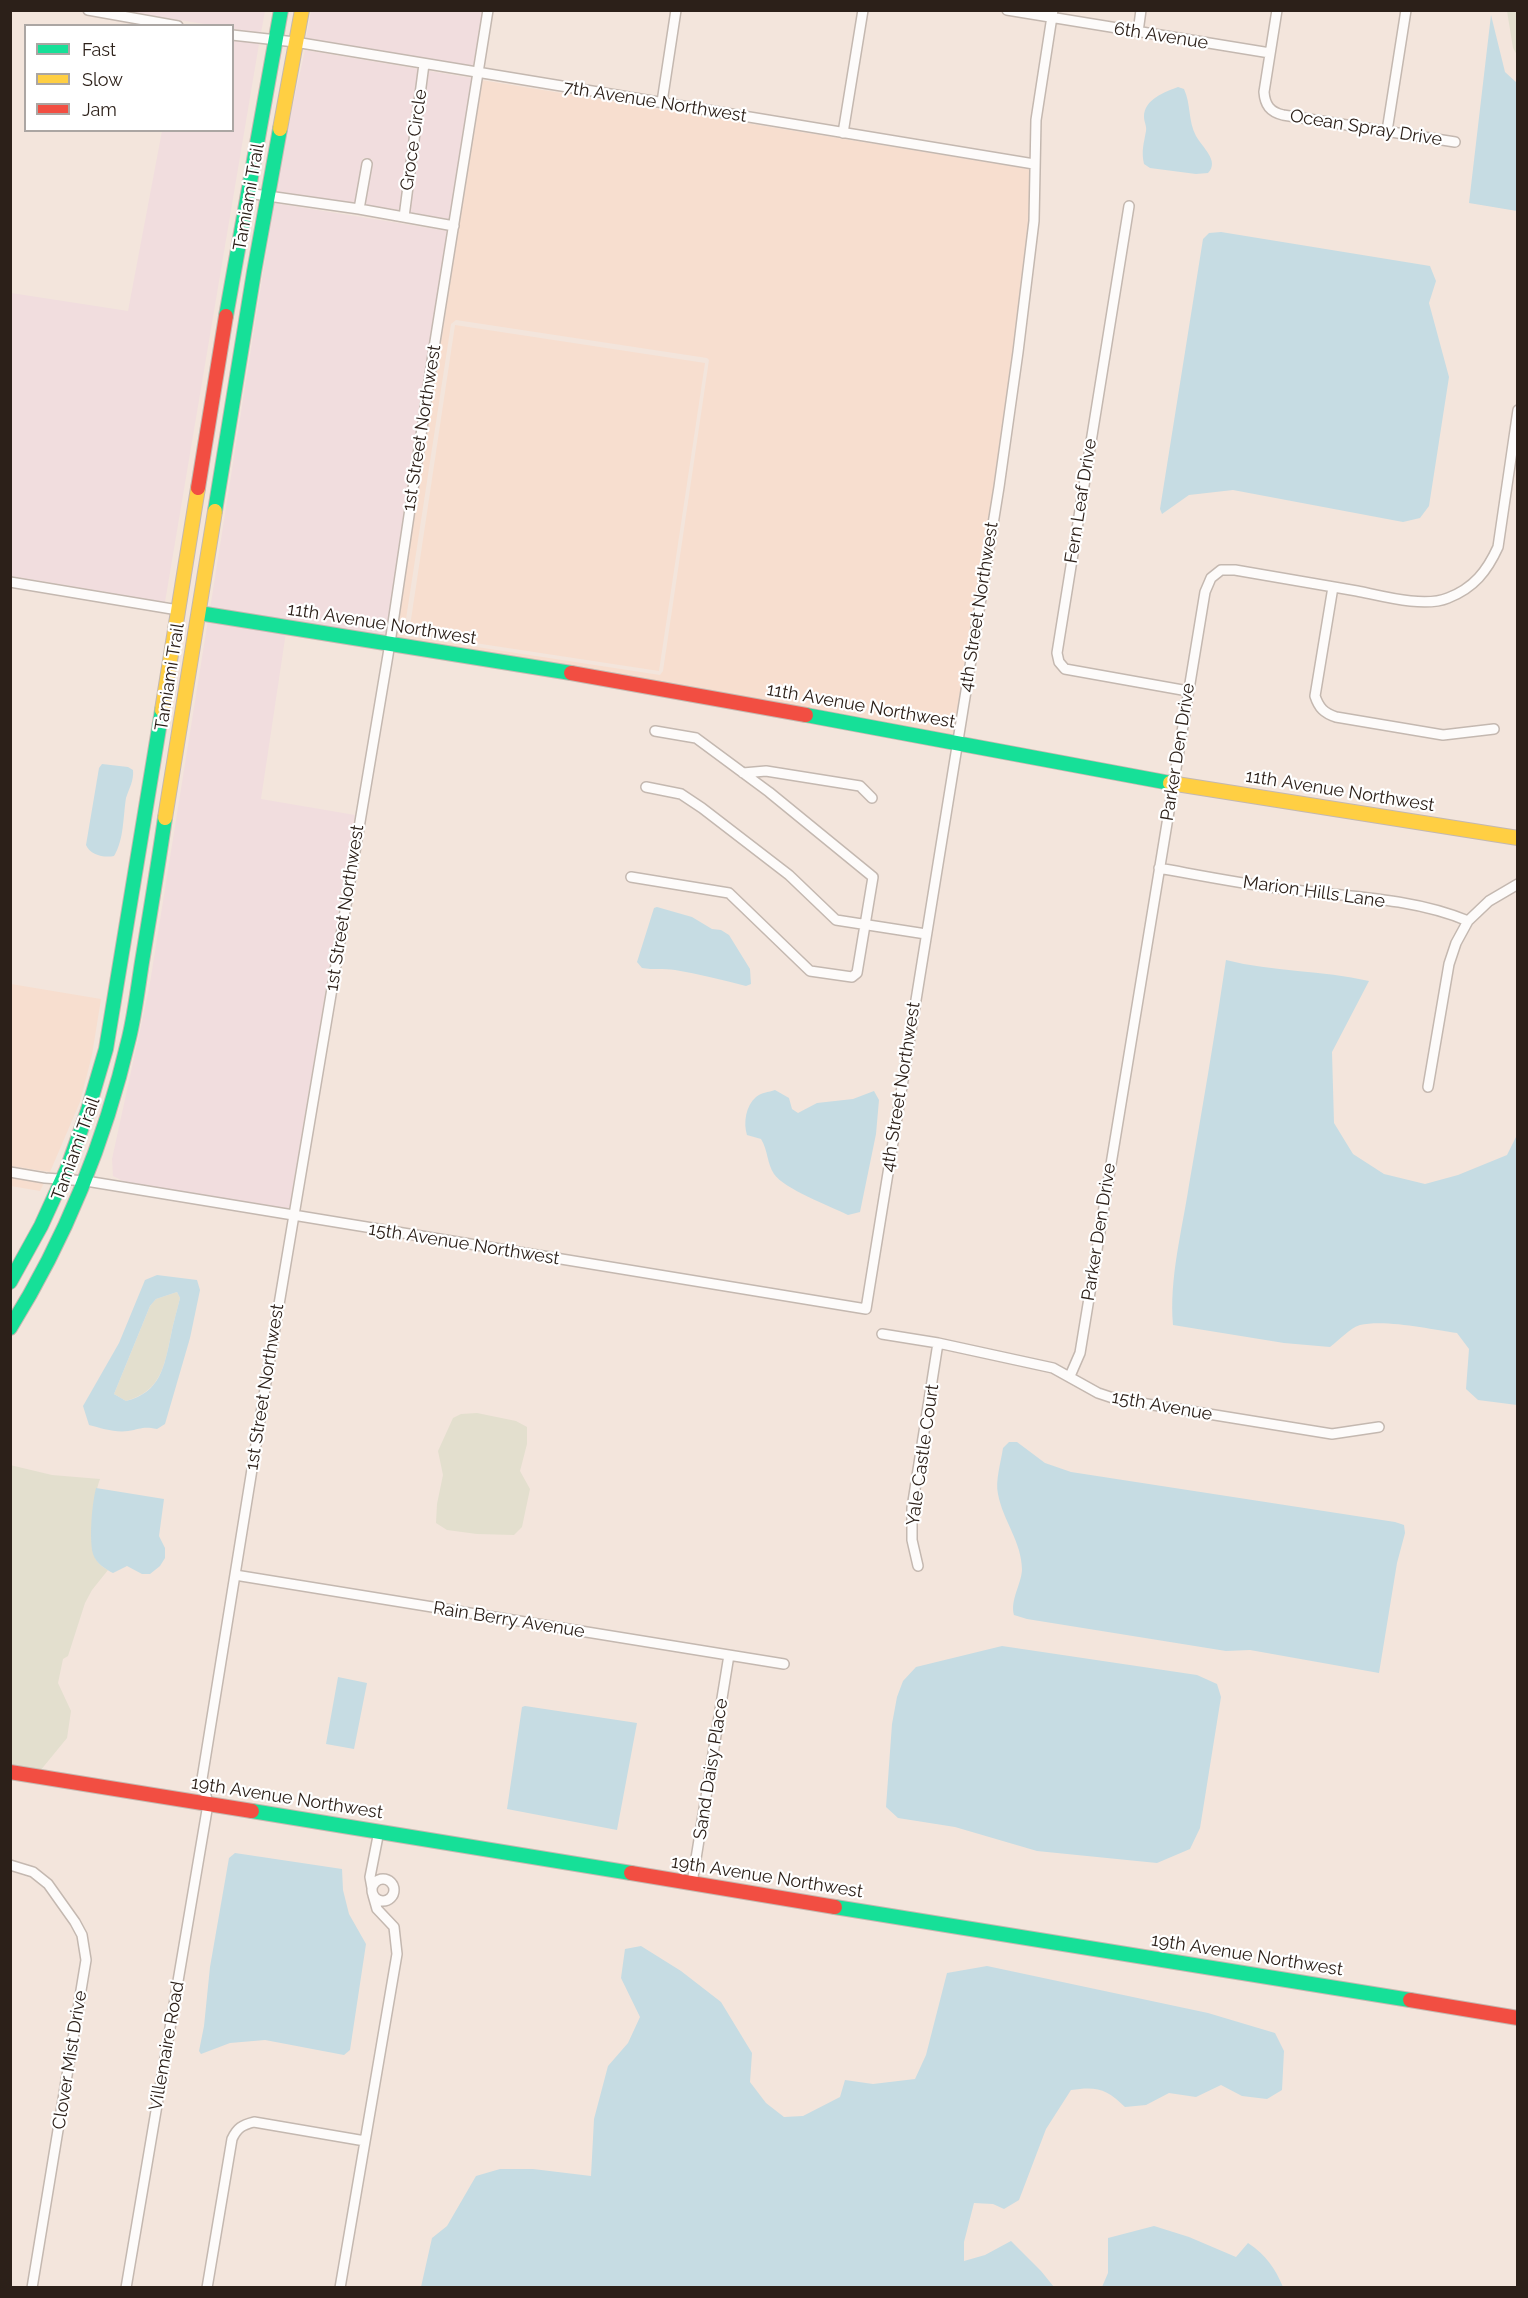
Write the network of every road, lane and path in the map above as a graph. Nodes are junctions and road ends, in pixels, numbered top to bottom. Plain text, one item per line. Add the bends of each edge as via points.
1 (88, 10) edge
2 (281, 10) edge
3 (302, 10) edge
4 (488, 10) edge
5 (676, 10) edge
6 (863, 10) edge
7 (1007, 10) edge
8 (1141, 10) edge
9 (1277, 10) edge
10 (1406, 10) edge
11 (1052, 14) edge
12 (167, 24) edge
13 (1138, 32) junction
14 (234, 35) edge
15 (275, 39) junction
16 (295, 42) junction
17 (1270, 53) junction
18 (424, 64) junction
19 (477, 74) junction
20 (662, 102) junction
21 (1387, 130) junction
22 (843, 133) junction
23 (1455, 142) dead end
24 (367, 164) dead end
25 (1034, 164) junction
26 (247, 193) junction
27 (267, 196) junction
28 (1129, 206) dead end
29 (359, 209) junction
30 (404, 216) junction
31 (454, 226) junction
32 (1518, 410) edge
33 (10, 582) edge
34 (183, 585) junction
35 (1333, 587) junction
36 (178, 610) junction
37 (199, 613) junction
38 (390, 643) junction
39 (190, 665) junction
40 (1188, 691) junction
41 (1494, 729) dead end
42 (655, 731) dead end
43 (957, 742) junction
44 (743, 773) junction
45 (1172, 783) junction
46 (646, 787) dead end
47 (873, 798) dead end
48 (142, 834) junction
49 (163, 837) junction
50 (1518, 838) edge
51 (1159, 868) junction
52 (631, 877) dead end
53 (1518, 884) edge
54 (1468, 921) junction
55 (865, 925) junction
56 (926, 934) junction
57 (122, 958) junction
58 (143, 963) junction
59 (1428, 1087) dead end
60 (10, 1172) edge
61 (63, 1179) junction
62 (86, 1181) junction
63 (294, 1216) junction
64 (10, 1282) edge
65 (866, 1309) joint
66 (10, 1328) edge
67 (882, 1334) dead end
68 (938, 1343) junction
69 (1070, 1376) junction
70 (1379, 1427) dead end
71 (918, 1566) dead end
72 (235, 1575) junction
73 (729, 1655) junction
74 (784, 1664) dead end
75 (10, 1772) edge
76 (208, 1803) junction
77 (380, 1832) junction
78 (373, 1864) junction
79 (10, 1865) edge
80 (384, 1879) junction
81 (692, 1883) junction
82 (373, 1892) junction
83 (389, 1899) junction
84 (386, 1918) junction
85 (1518, 2018) edge
86 (365, 2141) junction
87 (32, 2288) edge
88 (126, 2288) edge
89 (207, 2288) edge
90 (340, 2288) edge

1 - 12 street
2 - 15 street, Tamiami Trail
3 - 16 street, Tamiami Trail
4 - 19 street, 1st Street Northwest
5 - 20 street
6 - 22 street
7 - 11 street, 6th Avenue
8 - 13 street
9 - 17 street, Ocean Spray Drive
10 - 21 street
11 - 13 street, 6th Avenue
11 - 25 street, 4th Street Northwest via 1037,111
13 - 17 street, 6th Avenue
14 - 15 street, 7th Avenue Northwest
15 - 16 street, 7th Avenue Northwest
15 - 26 street, Tamiami Trail
16 - 18 street, 7th Avenue Northwest
16 - 27 street, Tamiami Trail
17 - 21 street, Ocean Spray Drive via 1264,92 1274,112
18 - 19 street, 7th Avenue Northwest
18 - 30 street, Groce Circle
19 - 20 street, 7th Avenue Northwest
19 - 31 street, 1st Street Northwest
20 - 22 street, 7th Avenue Northwest
21 - 23 street, Ocean Spray Drive
22 - 25 street, 7th Avenue Northwest
24 - 29 street
25 - 43 street, 4th Street Northwest via 1034,221 1018,352
26 - 27 street
26 - 34 street, Tamiami Trail
27 - 29 street
27 - 37 street, Tamiami Trail
28 - 40 street, Fern Leaf Drive via 1057,653 1065,669
29 - 30 street
30 - 31 street
31 - 38 street, 1st Street Northwest
32 - 35 street, Parker Den Drive via 1498,547 1489,567 1476,582 1447,599 1431,602
33 - 36 street
34 - 36 street, Tamiami Trail
34 - 37 street via 190,606
35 - 40 street, Parker Den Drive via 1221,570 1211,578 1205,592
35 - 41 street via 1315,696 1319,707 1336,717 1443,735
36 - 39 street via 187,625 184,651
36 - 48 street, Tamiami Trail
37 - 38 street, 11th Avenue Northwest
37 - 39 street, Tamiami Trail
38 - 43 street, 11th Avenue Northwest
38 - 63 street, 1st Street Northwest
39 - 49 street, Tamiami Trail
40 - 45 street, Parker Den Drive
42 - 44 street via 696,738
43 - 45 street, 11th Avenue Northwest
43 - 56 street, 4th Street Northwest
44 - 47 street via 766,771 860,786
44 - 55 street via 873,877
45 - 50 street, 11th Avenue Northwest
45 - 51 street, Parker Den Drive
46 - 55 street via 681,794 777,865 836,920
48 - 49 street
48 - 57 street, Tamiami Trail
49 - 58 street, Tamiami Trail
51 - 54 street, Marion Hills Lane via 1278,888 1338,893 1447,912
51 - 69 street, Parker Den Drive via 1080,1353
52 - 55 street via 729,893 810,971 852,977 857,973
53 - 54 street
54 - 59 street via 1449,964
55 - 56 street
56 - 65 street, 4th Street Northwest
57 - 58 street
57 - 61 street, Tamiami Trail via 95,1093
58 - 62 street, Tamiami Trail via 118,1084
60 - 61 street, 15th Avenue Northwest
61 - 62 street, 15th Avenue Northwest
61 - 64 street, Tamiami Trail
62 - 63 street, 15th Avenue Northwest
62 - 66 street, Tamiami Trail via 48,1265
63 - 65 street, 15th Avenue Northwest
63 - 72 street, 1st Street Northwest
67 - 68 street, 15th Avenue
68 - 69 street, 15th Avenue via 1026,1360
68 - 71 street, Yale Castle Court via 912,1508 912,1540
69 - 70 street, 15th Avenue via 1098,1393 1162,1407 1332,1434
72 - 73 street, Rain Berry Avenue
72 - 76 street, 1st Street Northwest via 202,1779
73 - 74 street, Rain Berry Avenue
73 - 81 street, Sand Daisy Place
75 - 76 street, 19th Avenue Northwest
76 - 77 street, 19th Avenue Northwest
76 - 88 street, Villemaire Road
77 - 78 street
77 - 81 street, 19th Avenue Northwest
78 - 80 street
78 - 82 street
79 - 87 street, Clover Mist Drive via 33,1872 48,1884 82,1935 86,1960
80 - 82 street via 378,1881
80 - 83 street via 394,1887
81 - 85 street, 19th Avenue Northwest
82 - 83 street via 382,1901
82 - 84 street via 377,1910
83 - 84 street
84 - 86 street via 394,1927 397,1954
86 - 89 street via 254,2122 236,2130
86 - 90 street

